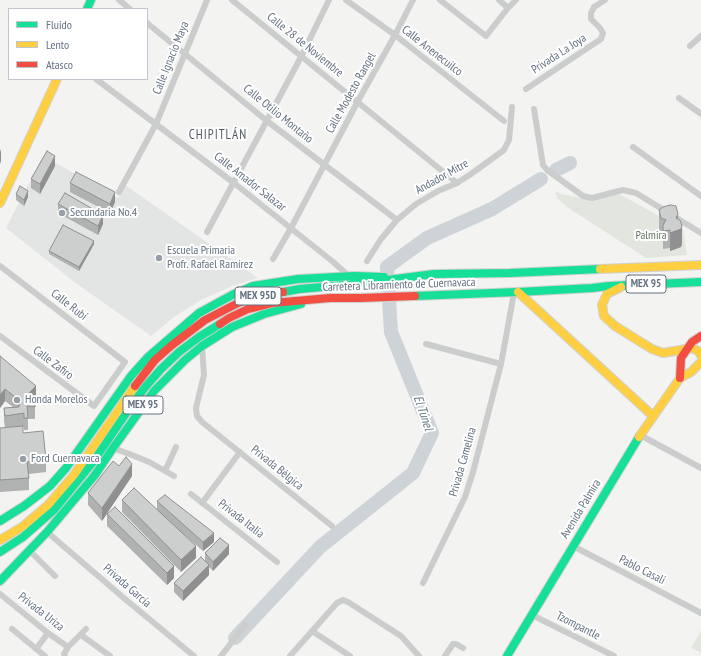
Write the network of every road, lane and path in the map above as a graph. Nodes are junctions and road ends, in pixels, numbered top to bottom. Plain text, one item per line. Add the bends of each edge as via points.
1 (119, 0) edge
2 (207, 0) edge
3 (232, 0) edge
4 (329, 0) edge
5 (346, 0) edge
6 (413, 0) edge
7 (440, 0) edge
8 (499, 0) edge
9 (516, 0) edge
10 (605, 0) edge
11 (129, 8) edge
12 (508, 8) junction
13 (148, 24) edge
14 (395, 35) junction
15 (701, 36) edge
16 (690, 46) dead end
17 (185, 53) junction
18 (301, 57) junction
19 (57, 80) edge
20 (97, 80) edge
21 (526, 89) dead end
22 (679, 98) dead end
23 (358, 101) junction
24 (512, 107) dead end
25 (534, 109) dead end
26 (701, 114) edge
27 (267, 121) junction
28 (504, 121) dead end
29 (156, 124) junction
30 (633, 147) dead end
31 (324, 165) junction
32 (234, 183) junction
33 (457, 183) junction
34 (119, 192) dead end
35 (701, 196) edge
36 (0, 203) edge
37 (397, 220) junction
38 (291, 228) junction
39 (207, 232) dead end
40 (701, 233) edge
41 (273, 259) dead end
42 (367, 261) dead end
43 (701, 265) edge
44 (0, 266) edge
45 (351, 276) junction
46 (402, 277) junction
47 (701, 282) edge
48 (623, 285) junction
49 (516, 293) junction
50 (330, 298) junction
51 (0, 336) edge
52 (701, 336) edge
53 (426, 344) dead end
54 (202, 346) junction
55 (686, 350) junction
56 (701, 356) edge
57 (701, 362) edge
58 (500, 364) junction
59 (680, 378) junction
60 (94, 406) joint
61 (653, 416) junction
62 (640, 435) junction
63 (176, 447) dead end
64 (113, 448) junction
65 (240, 452) junction
66 (701, 468) edge
67 (165, 471) junction
68 (174, 476) dead end
69 (67, 488) junction
70 (191, 494) dead end
71 (202, 503) junction
72 (2, 520) edge
73 (332, 526) dead end
74 (48, 532) junction
75 (0, 540) edge
76 (572, 546) junction
77 (30, 550) junction
78 (0, 552) edge
79 (277, 562) dead end
80 (56, 576) dead end
81 (2, 578) edge
82 (423, 582) dead end
83 (0, 594) edge
84 (701, 613) edge
85 (532, 615) junction
86 (245, 625) dead end
87 (12, 629) dead end
88 (86, 629) dead end
89 (312, 631) junction
90 (48, 633) junction
91 (81, 635) junction
92 (68, 647) junction
93 (463, 648) dead end
94 (36, 649) junction
95 (65, 655) edge
96 (45, 656) edge
97 (110, 656) edge
98 (194, 656) edge
99 (221, 656) edge
100 (290, 656) edge
101 (350, 656) edge
102 (419, 656) edge
103 (445, 656) edge
104 (507, 656) edge
105 (614, 656) edge

1 - 11 street
2 - 17 street, Calle Ignacio Maya
3 - 18 street, Calle 28 de Noviembre
4 - 18 street
5 - 14 street, Calle Anenecuilco
6 - 14 street, Calle Modesto Rangel
7 - 12 street via 486,36
8 - 12 street
9 - 12 street
10 - 21 street, Privada La Joya via 590,13 603,33 601,39
13 - 17 street, Calle Otilio Montaño
14 - 23 street, Calle Modesto Rangel
14 - 28 street, Calle Anenecuilco
15 - 16 street
17 - 27 street, Calle Otilio Montaño
17 - 29 street, Calle Ignacio Maya
18 - 23 street, Calle 28 de Noviembre
18 - 27 street
19 - 36 main road
20 - 29 street, Calle Amador Salazar
22 - 26 street
23 - 31 street, Calle Modesto Rangel
23 - 33 street, Calle 28 de Noviembre
24 - 33 street, Andador Mitre via 509,140 504,150
25 - 40 street via 543,165 547,170 583,196 592,198 623,190 636,193
27 - 31 street, Calle Otilio Montaño
27 - 32 street
29 - 32 street, Calle Amador Salazar
29 - 34 street, Calle Ignacio Maya
30 - 35 street
31 - 37 street, Calle Otilio Montaño
31 - 38 street, Calle Modesto Rangel
32 - 38 street, Calle Amador Salazar
32 - 39 street
33 - 37 street, Andador Mitre via 416,204
37 - 42 street, Andador Mitre via 380,239
38 - 41 street, Calle Modesto Rangel
38 - 45 street, Calle Amador Salazar
43 - 46 main road, Carretera Libramiento de Cuernavaca / MEX 95
44 - 60 street, Calle Rubí via 125,362
45 - 46 main road, Carretera Libramiento de Cuernavaca / MEX 95
45 - 72 main road, Carretera Libramiento de Cuernavaca / MEX 95 via 253,286 198,313 148,357 131,376 66,468 50,486
46 - 69 main road, MEX 95D via 258,296 222,310 198,325 155,360
47 - 48 main road, Carretera Libramiento de Cuernavaca / MEX 95
48 - 49 main road, Carretera Libramiento de Cuernavaca / MEX 95
48 - 55 main road via 607,294 602,305 604,316 615,326 652,349 663,353
49 - 50 main road, Carretera Libramiento de Cuernavaca / MEX 95
49 - 58 street, Privada Camelina
49 - 61 main road
50 - 54 main road, Carretera Libramiento de Cuernavaca / MEX 95 via 264,314 232,327
50 - 69 main road, MEX 95D via 257,306 229,318 199,336 179,352 146,386 93,462
51 - 60 street, Calle Zafiro
52 - 55 main road
53 - 58 street
54 - 64 main road, Carretera Libramiento de Cuernavaca / MEX 95 via 154,391
54 - 65 street via 204,375 196,408 197,416
55 - 56 main road via 695,349
55 - 59 main road via 681,358
57 - 59 main road, Avenida Palmira
58 - 82 street, Privada Camelina via 465,497
59 - 61 main road, Avenida Palmira
61 - 62 main road, Avenida Palmira
62 - 66 street
62 - 76 main road, Avenida Palmira
63 - 67 street
64 - 67 street
64 - 74 main road, Carretera Libramiento de Cuernavaca / MEX 95 via 95,475
65 - 71 street, Privada Bélgica
65 - 73 street, Privada Bélgica
67 - 68 street
69 - 75 main road, MEX 95D via 22,527
69 - 78 main road, MEX 95D via 54,510 23,537
70 - 71 street, Privada Italia
71 - 79 street, Privada Italia
74 - 77 main road, Carretera Libramiento de Cuernavaca / MEX 95
74 - 98 street, Privada García
76 - 84 street, Pablo Casali
76 - 85 main road, Avenida Palmira
77 - 80 street
77 - 81 main road, Carretera Libramiento de Cuernavaca / MEX 95
83 - 90 street, Privada Uriza
85 - 104 main road, Avenida Palmira
85 - 105 street, Tzompantle
86 - 99 street
87 - 94 street
88 - 91 street
89 - 100 street
89 - 101 street
89 - 102 street via 336,603 343,600 401,636
90 - 92 street, Privada Uriza
90 - 94 street
91 - 92 street
91 - 97 street
92 - 95 street
93 - 103 street via 453,644
94 - 96 street

